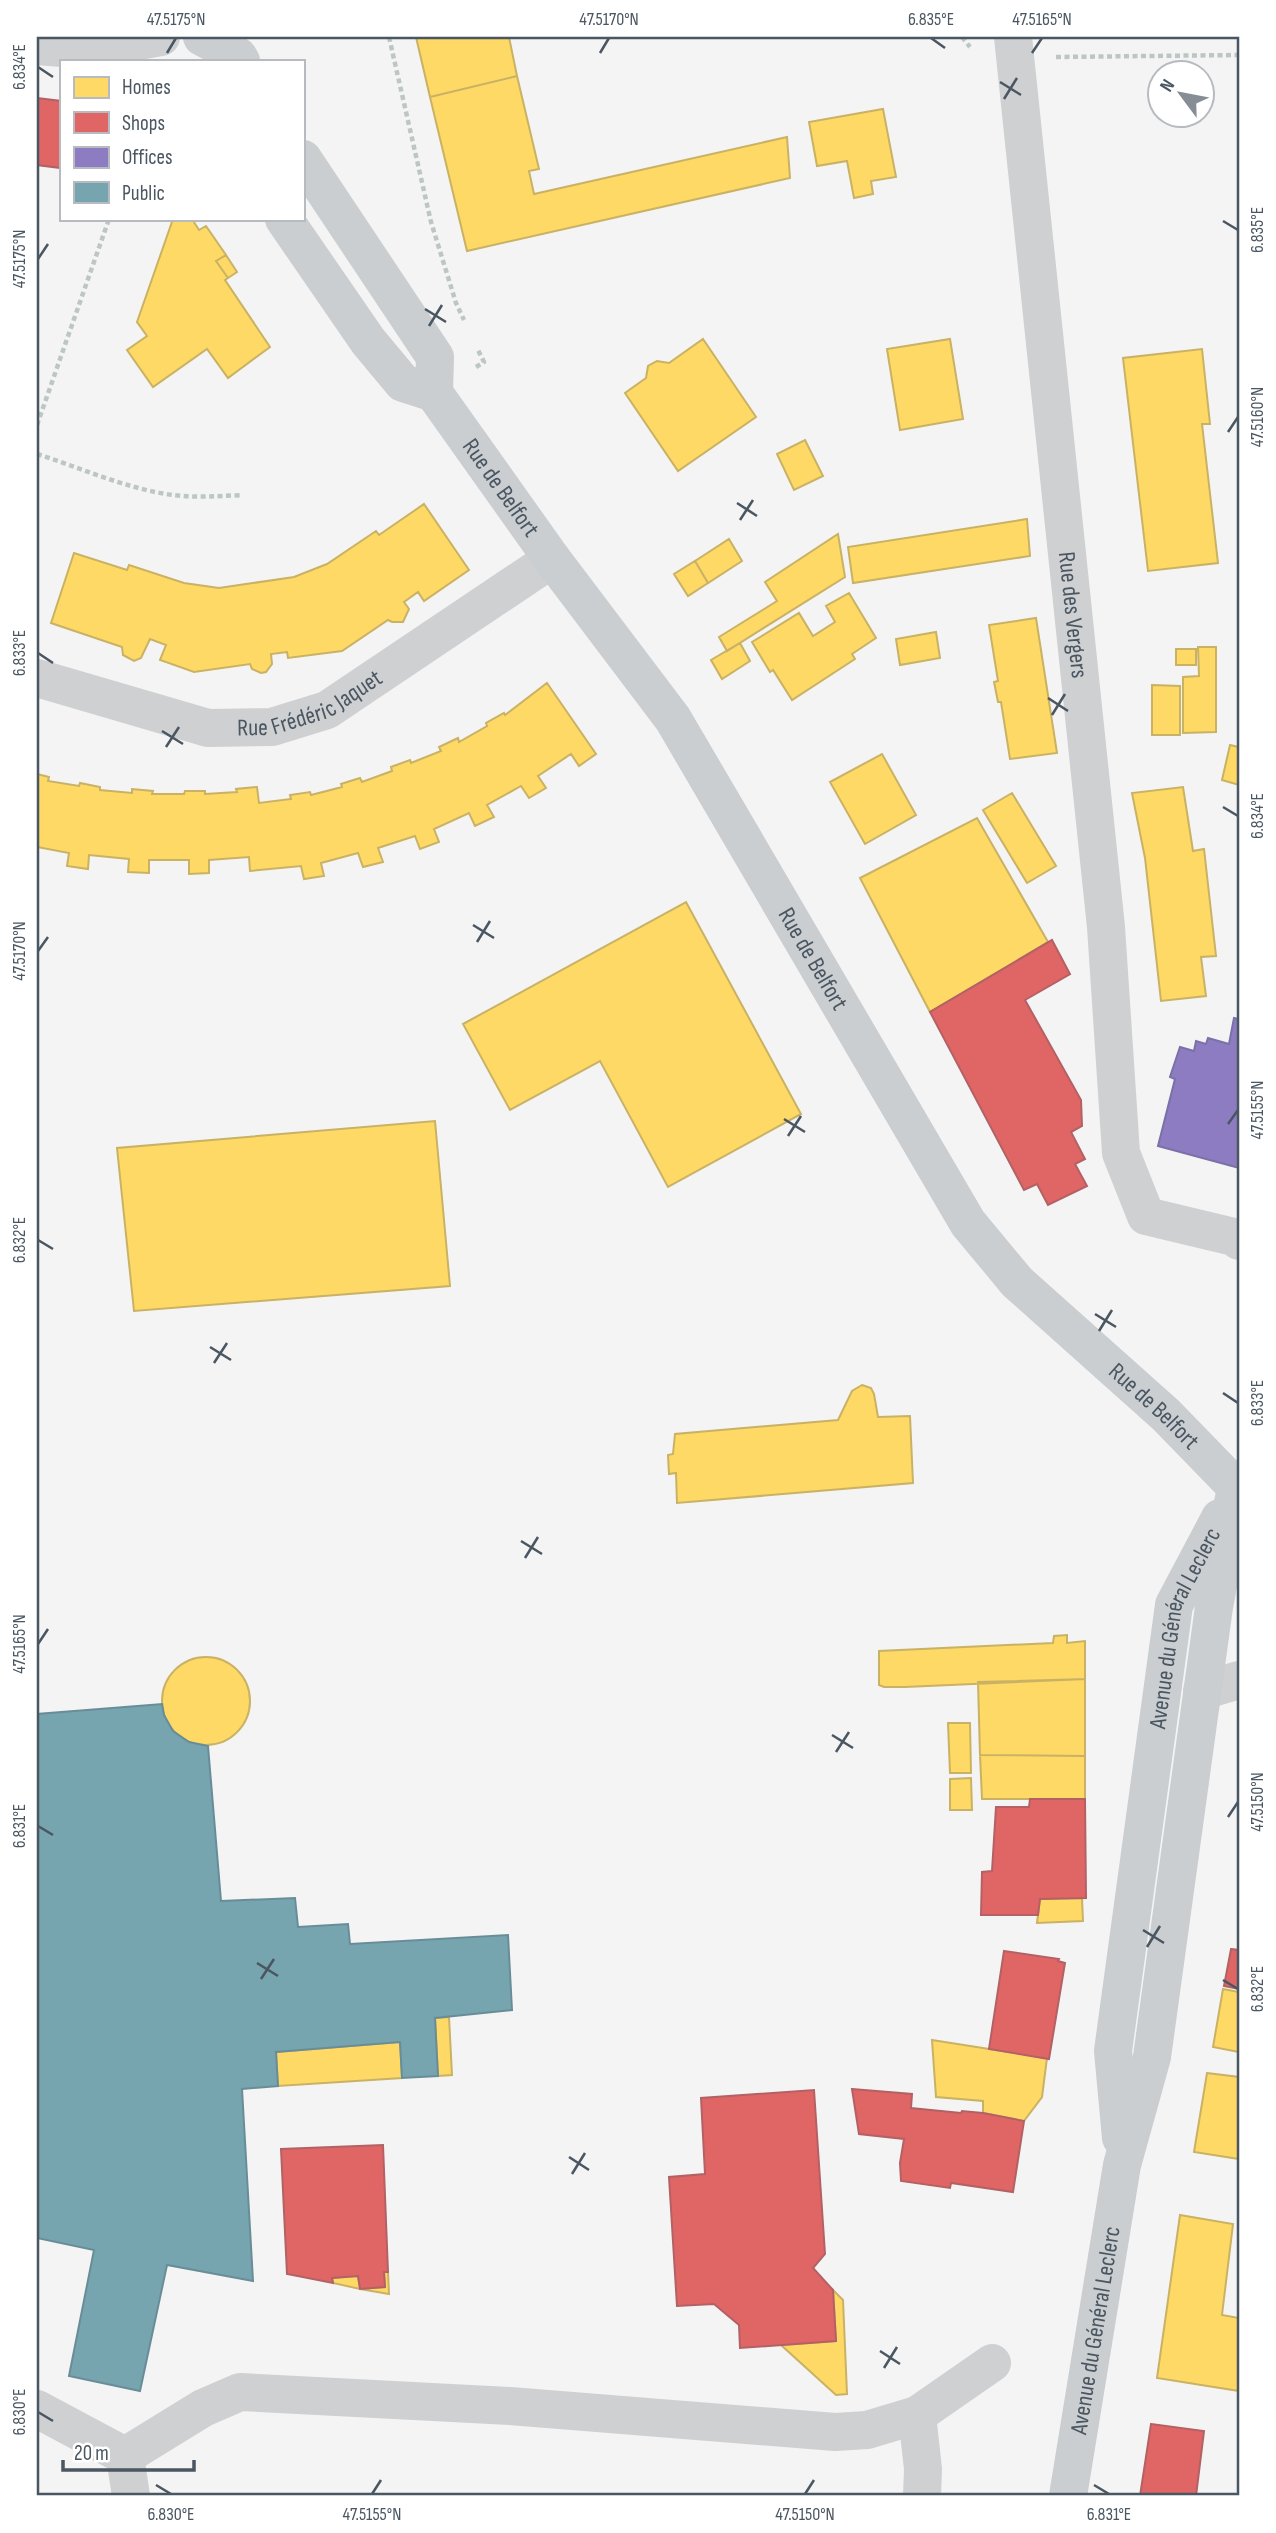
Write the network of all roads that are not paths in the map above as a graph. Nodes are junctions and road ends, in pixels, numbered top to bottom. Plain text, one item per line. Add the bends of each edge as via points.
1 (161, 37) edge
2 (193, 37) edge
3 (202, 37) edge
4 (37, 46) edge
5 (1014, 47) edge
6 (195, 60) edge
7 (240, 60) edge
8 (304, 160) edge
9 (285, 220) edge
10 (434, 393) junction
11 (552, 559) junction
12 (37, 678) edge
13 (1239, 1241) edge
14 (1238, 1486) edge
15 (1239, 1680) edge
16 (1202, 1691) junction
17 (1122, 2165) junction
18 (992, 2363) dead end
19 (37, 2409) edge
20 (917, 2415) junction
21 (125, 2456) junction
22 (131, 2496) edge
23 (922, 2496) edge
24 (1068, 2496) edge

1 - 4 street via 88,50
2 - 6 main road
3 - 7 main road
5 - 13 street, Rue des Vergers via 1106,927 1121,1153 1146,1216
8 - 10 main road via 435,357
9 - 10 main road via 368,341 403,383
10 - 11 main road, Rue de Belfort
11 - 12 street, Rue Frédéric Jaquet via 327,710 272,727 208,728
11 - 14 main road, Rue de Belfort via 673,719 968,1223 1017,1282
14 - 16 main road, Avenue du Général Leclerc
14 - 17 main road, Avenue du Général Leclerc via 1174,1605 1113,2051
15 - 16 street
16 - 17 main road, Avenue du Général Leclerc via 1152,2057
17 - 24 main road, Avenue du Général Leclerc
18 - 20 street
19 - 21 street
20 - 21 street via 867,2430 835,2432 510,2406 240,2392 203,2408
20 - 23 street
21 - 22 street

